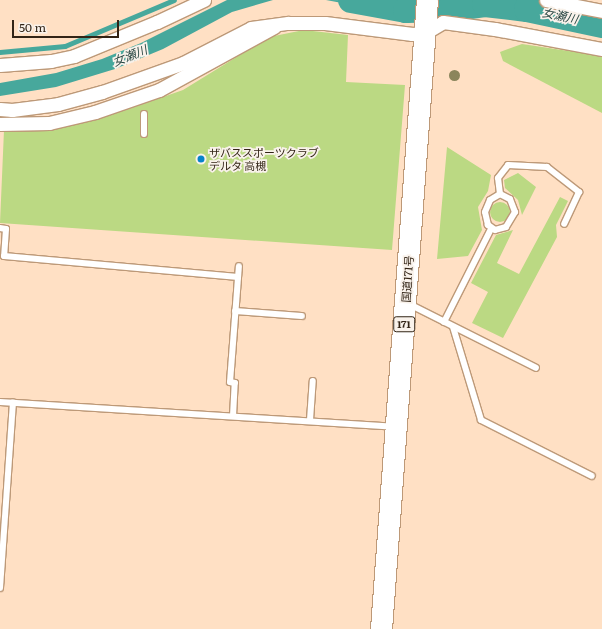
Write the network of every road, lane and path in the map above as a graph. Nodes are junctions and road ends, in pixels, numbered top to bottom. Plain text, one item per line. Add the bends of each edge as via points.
1 (204, 0) edge
2 (546, 0) edge
3 (602, 11) edge
4 (426, 17) edge
5 (279, 24) junction
6 (602, 49) edge
7 (0, 65) edge
8 (0, 109) edge
9 (144, 114) dead end
10 (0, 124) edge
11 (144, 134) dead end
12 (500, 194) junction
13 (564, 224) dead end
14 (0, 228) edge
15 (491, 229) junction
16 (239, 266) dead end
17 (238, 277) junction
18 (406, 302) junction
19 (235, 311) junction
20 (302, 316) dead end
21 (444, 322) junction
22 (453, 326) junction
23 (536, 368) dead end
24 (313, 381) dead end
25 (0, 402) edge
26 (13, 402) junction
27 (233, 416) junction
28 (310, 420) junction
29 (397, 428) junction
30 (592, 476) dead end
31 (0, 588) edge
32 (381, 629) edge

1 - 7 street via 74,56 51,61
2 - 3 street
4 - 5 street
4 - 6 street
4 - 18 highway, 国道171号 / 171
5 - 8 street via 252,28 183,63 102,92 58,104 12,110
5 - 10 street via 208,65 151,92 94,112 57,121
9 - 11 lane
12 - 13 lane via 498,178 508,165 547,167 579,192
12 - 15 lane via 493,197 486,208 485,217
12 - 15 lane via 510,200 515,212 506,227
14 - 17 lane via 6,229 4,256
15 - 21 lane
16 - 17 lane
17 - 19 lane
18 - 21 lane
18 - 29 highway, 国道171号 / 171
19 - 20 lane
19 - 27 lane via 230,382 235,383
21 - 22 lane
22 - 23 lane
22 - 30 lane via 481,420
24 - 28 lane
25 - 26 lane
26 - 27 lane
26 - 31 lane
27 - 28 lane
28 - 29 lane
29 - 32 highway, 国道171号 / 171

